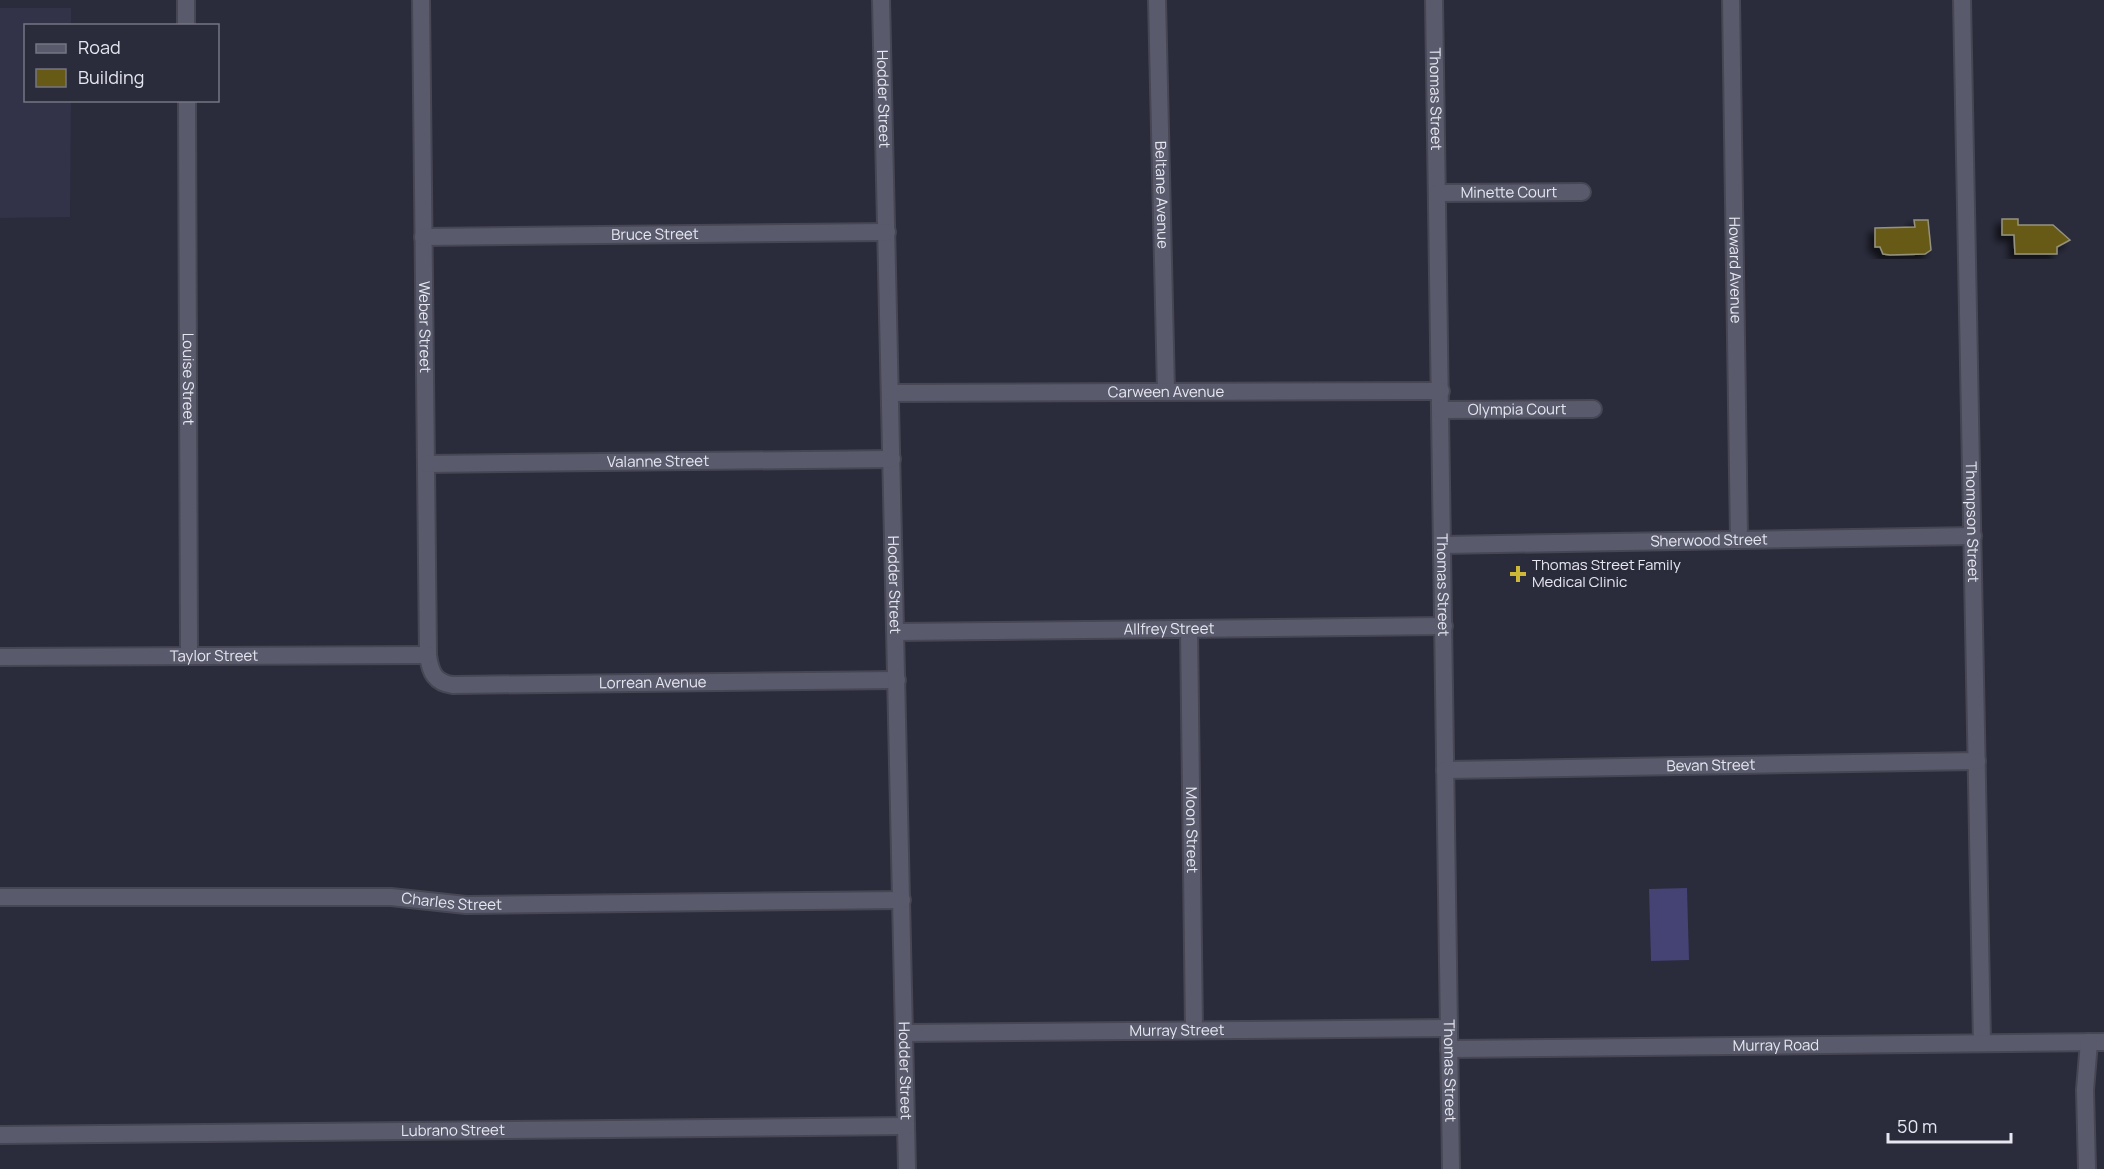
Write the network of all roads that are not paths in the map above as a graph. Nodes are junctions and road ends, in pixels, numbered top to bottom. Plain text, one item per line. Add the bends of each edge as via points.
1 (186, 0) edge
2 (420, 0) edge
3 (881, 0) edge
4 (1157, 0) edge
5 (1434, 0) edge
6 (1731, 0) edge
7 (1962, 0) edge
8 (186, 24) edge
9 (187, 102) edge
10 (1582, 192) dead end
11 (1437, 193) junction
12 (887, 232) junction
13 (423, 237) junction
14 (1166, 391) junction
15 (1441, 391) junction
16 (890, 393) junction
17 (1593, 409) dead end
18 (1441, 410) junction
19 (892, 459) junction
20 (426, 464) junction
21 (1973, 536) junction
22 (1739, 540) junction
23 (1443, 545) junction
24 (1444, 626) junction
25 (1189, 629) junction
26 (896, 632) junction
27 (428, 655) junction
28 (189, 656) junction
29 (0, 657) edge
30 (897, 680) junction
31 (1977, 761) junction
32 (1445, 770) junction
33 (0, 897) edge
34 (902, 900) junction
35 (1449, 1028) junction
36 (1194, 1030) junction
37 (905, 1033) junction
38 (2090, 1042) edge
39 (1982, 1043) junction
40 (1449, 1048) junction
41 (906, 1126) junction
42 (0, 1136) edge
43 (907, 1169) edge
44 (1451, 1169) edge
45 (2087, 1169) edge

1 - 8 street
2 - 13 street, Weber Street
3 - 12 street, Hodder Street
4 - 14 street, Beltane Avenue
5 - 11 street, Thomas Street
6 - 22 street, Howard Avenue
7 - 21 street, Thompson Street
9 - 28 street, Louise Street
10 - 11 street, Minette Court
11 - 15 street, Thomas Street
12 - 13 street, Bruce Street
12 - 16 street, Hodder Street
13 - 20 street, Weber Street
14 - 15 street, Carween Avenue
14 - 16 street, Carween Avenue
15 - 18 street, Thomas Street
16 - 19 street, Hodder Street
17 - 18 street, Olympia Court
18 - 23 street, Thomas Street
19 - 20 street, Valanne Street
19 - 26 street, Hodder Street
20 - 27 street, Weber Street
21 - 22 street, Sherwood Street
21 - 31 street, Thompson Street
22 - 23 street, Sherwood Street
23 - 24 street, Thomas Street
24 - 25 street, Allfrey Street
24 - 32 street, Thomas Street
25 - 26 street, Allfrey Street
25 - 36 street, Moon Street
26 - 30 street, Hodder Street
27 - 28 street, Taylor Street
27 - 30 street, Lorrean Avenue via 432,674 443,684 453,686
28 - 29 street, Taylor Street
30 - 34 street, Hodder Street
31 - 32 street, Bevan Street
31 - 39 street, Thompson Street
32 - 35 street, Thomas Street
33 - 34 street, Charles Street via 391,897 466,905
34 - 37 street, Hodder Street
35 - 36 street, Murray Street
35 - 40 street, Thomas Street
36 - 37 street, Murray Street
37 - 41 street, Hodder Street
38 - 39 street, Murray Road
38 - 45 street via 2085,1090
39 - 40 street, Murray Road
40 - 44 street, Thomas Street
41 - 42 street, Lubrano Street
41 - 43 street, Hodder Street

